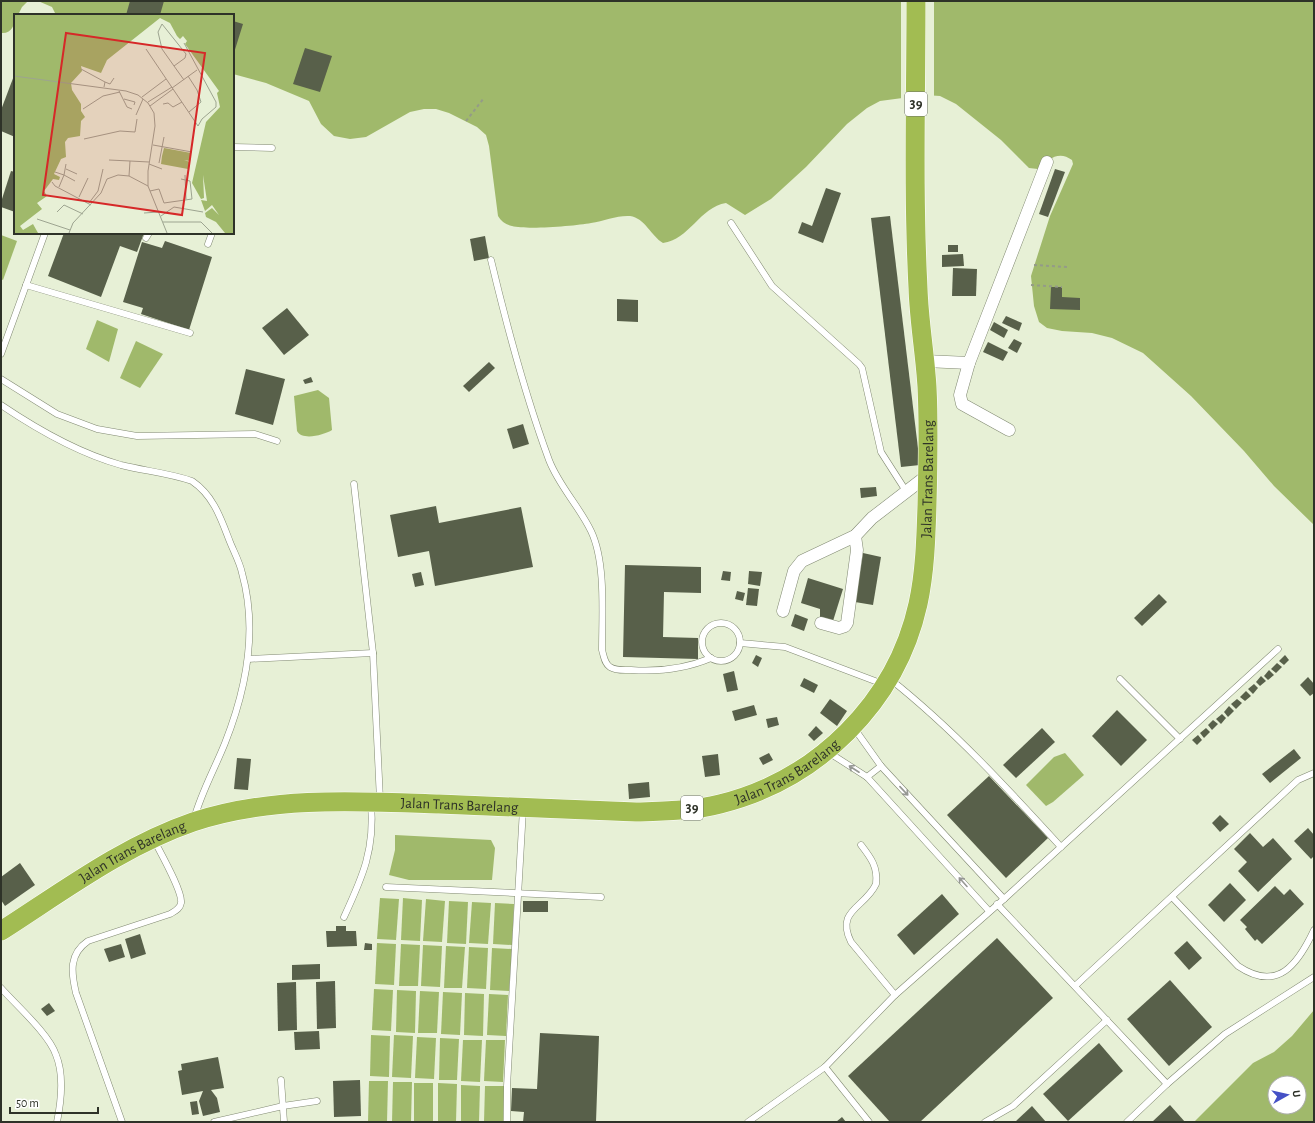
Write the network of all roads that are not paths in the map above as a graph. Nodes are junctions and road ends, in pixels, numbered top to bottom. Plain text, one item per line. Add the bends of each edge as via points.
1 (916, 1) edge
2 (234, 147) edge
3 (272, 148) dead end
4 (1047, 162) dead end
5 (731, 223) dead end
6 (45, 234) edge
7 (212, 234) edge
8 (208, 244) dead end
9 (491, 260) dead end
10 (26, 285) junction
11 (190, 333) dead end
12 (1, 354) edge
13 (925, 361) junction
14 (969, 363) junction
15 (1, 379) edge
16 (1, 405) edge
17 (1009, 430) dead end
18 (276, 441) dead end
19 (928, 475) junction
20 (354, 484) dead end
21 (906, 491) junction
22 (855, 536) junction
23 (783, 611) dead end
24 (821, 623) dead end
25 (740, 643) junction
26 (1278, 649) dead end
27 (373, 653) junction
28 (711, 658) junction
29 (248, 659) junction
30 (1120, 679) dead end
31 (887, 682) junction
32 (854, 728) junction
33 (1180, 739) junction
34 (827, 751) junction
35 (881, 766) junction
36 (1314, 773) edge
37 (867, 777) junction
38 (375, 802) junction
39 (523, 807) junction
40 (193, 822) junction
41 (153, 839) junction
42 (861, 845) dead end
43 (1061, 847) junction
44 (386, 887) dead end
45 (518, 893) junction
46 (1172, 896) junction
47 (601, 897) dead end
48 (1004, 899) junction
49 (998, 904) junction
50 (990, 911) junction
51 (344, 917) dead end
52 (1314, 930) edge
53 (1, 931) edge
54 (1314, 977) edge
55 (1075, 986) junction
56 (1, 988) edge
57 (895, 995) junction
58 (1107, 1020) junction
59 (825, 1067) junction
60 (281, 1080) dead end
61 (1167, 1084) junction
62 (318, 1101) dead end
63 (283, 1106) junction
64 (57, 1122) edge
65 (122, 1122) edge
66 (214, 1122) edge
67 (284, 1122) edge
68 (507, 1122) edge
69 (748, 1122) edge
70 (869, 1122) edge
71 (985, 1122) edge
72 (1127, 1122) edge

1 - 13 highway, Jalan Trans Barelang / 39 via 918,290
2 - 3 lane
4 - 14 street
5 - 21 lane via 772,286 862,368 881,452
6 - 10 lane
7 - 8 lane
9 - 28 lane via 515,353 549,459 596,541 600,562 604,660 616,670 655,672 681,669
10 - 11 lane
10 - 12 lane
13 - 14 street
13 - 19 highway, Jalan Trans Barelang / 39
14 - 17 street via 960,395 962,404
15 - 18 lane via 57,414 98,429 137,436 255,434
16 - 29 lane via 85,453 121,465 181,477 202,488 218,511 242,573 249,614
19 - 21 street
19 - 31 highway, Jalan Trans Barelang / 39 via 925,543 918,605
20 - 27 lane
21 - 22 street via 872,518
22 - 23 street via 798,565
22 - 24 street via 857,550 847,623 839,628
25 - 28 lane via 735,655 730,659 724,661
25 - 28 lane via 740,637 732,627 721,623 710,626 702,642 703,648
25 - 31 lane via 785,647
26 - 33 lane
27 - 29 lane
27 - 38 lane
29 - 40 lane via 240,700
30 - 33 lane
31 - 32 highway, Jalan Trans Barelang / 39
31 - 43 lane via 908,693 986,765
32 - 34 highway, Jalan Trans Barelang / 39
32 - 35 lane
33 - 43 lane
37 -> 34 lane
34 - 39 highway, Jalan Trans Barelang / 39 via 776,785 718,805 676,811 636,812
35 - 37 lane
35 -> 48 lane
36 - 46 lane via 1298,780
50 -> 37 lane
38 - 39 highway, Jalan Trans Barelang / 39
38 - 40 highway, Jalan Trans Barelang / 39 via 314,802 270,806 231,812
38 - 51 lane via 369,856 360,884
39 - 45 lane
40 - 41 highway, Jalan Trans Barelang / 39
41 - 53 highway, Jalan Trans Barelang / 39 via 119,856
41 - 65 lane via 179,890 181,904 178,909 170,914 88,941 79,946 73,964 76,993
42 - 57 lane via 873,861 876,884 847,917 846,932 851,942
43 - 48 lane
44 - 45 lane
45 - 47 lane
45 - 68 lane
46 - 52 lane via 1238,966 1256,976 1274,975 1292,966 1303,954
46 - 55 lane
48 - 49 lane
49 - 50 lane
49 - 55 lane
50 - 57 lane
54 - 61 lane via 1225,1034
55 - 58 lane
56 - 64 lane via 50,1043 57,1055 60,1071 60,1108
57 - 59 lane
58 - 61 lane
58 - 71 lane via 1013,1106
59 - 69 lane
59 - 70 lane
60 - 63 lane
61 - 72 lane
62 - 63 lane
63 - 66 lane
63 - 67 lane

